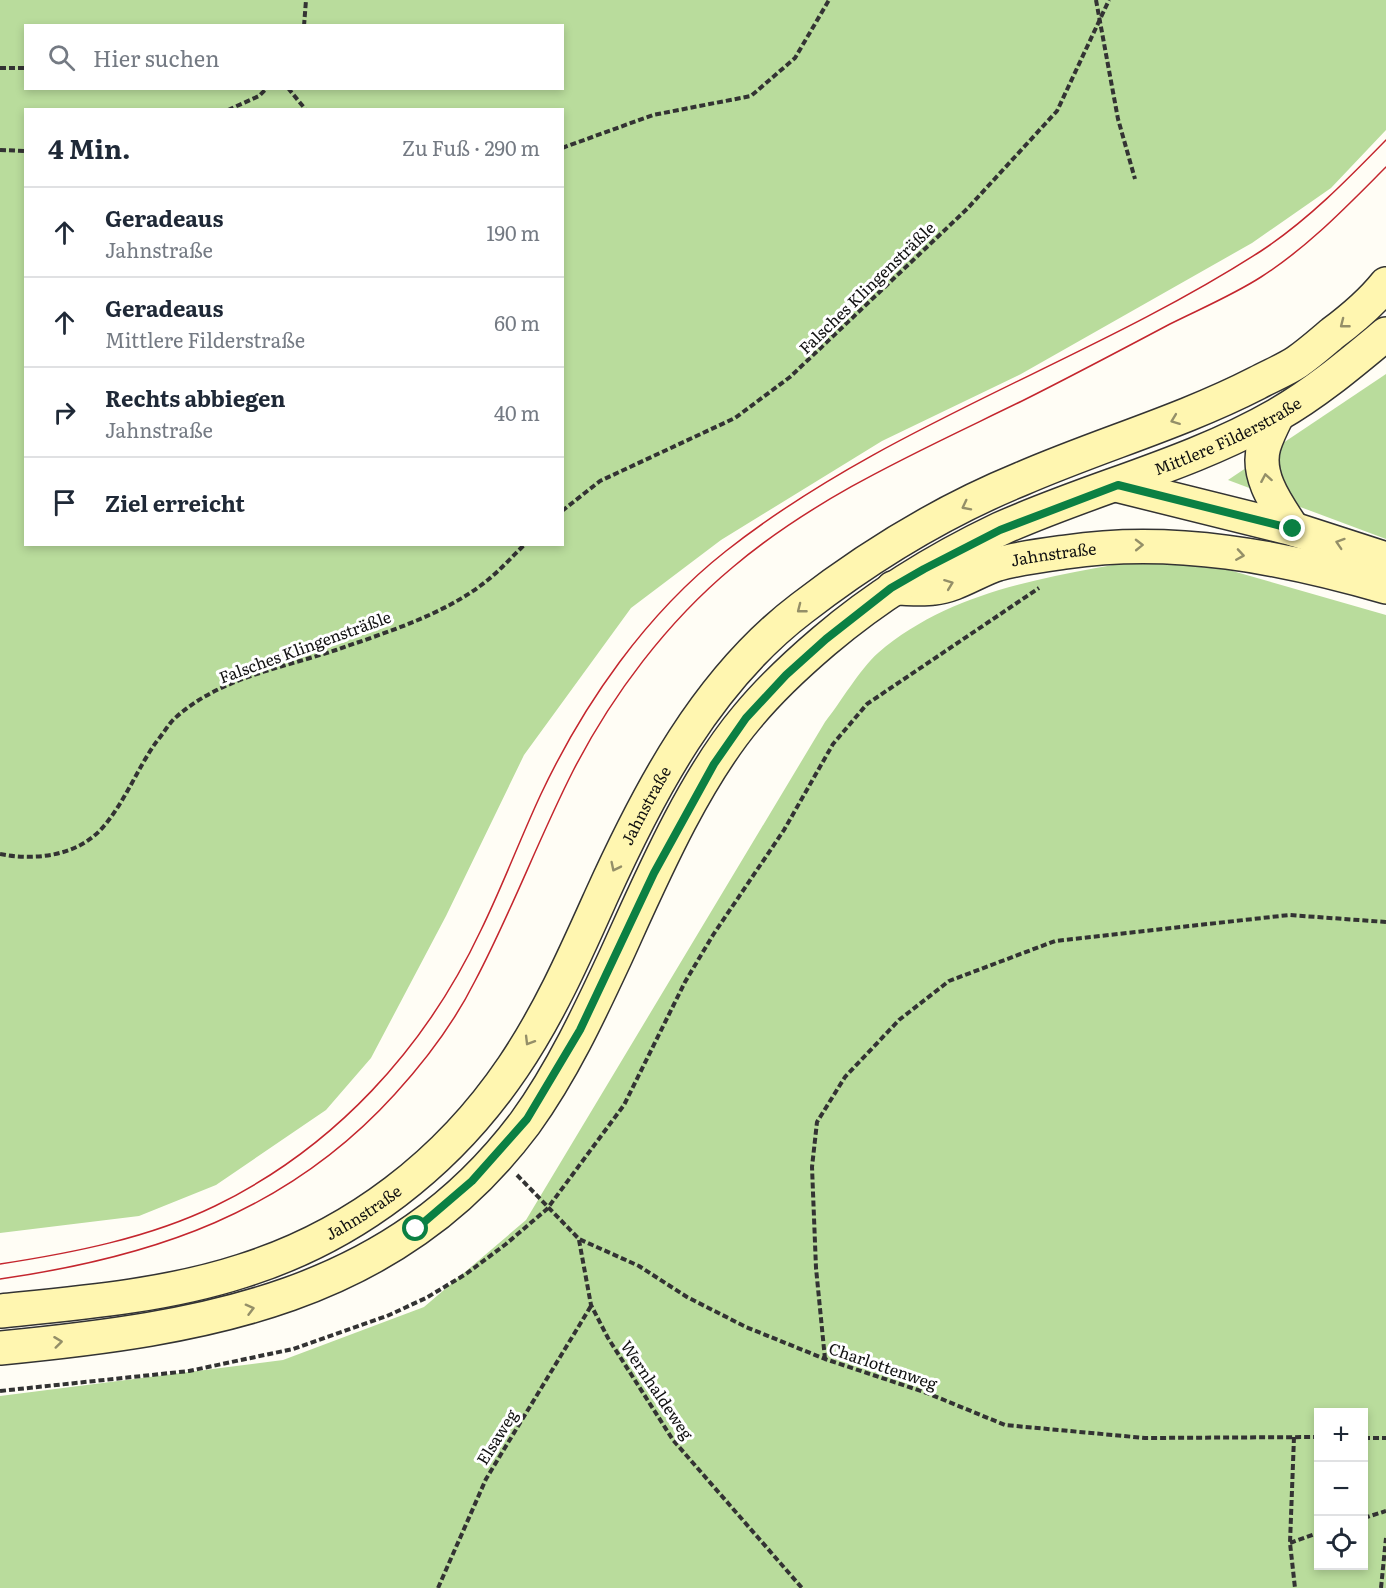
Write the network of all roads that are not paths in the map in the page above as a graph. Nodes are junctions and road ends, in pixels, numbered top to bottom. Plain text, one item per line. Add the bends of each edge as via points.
1 (1386, 284) edge
2 (1386, 333) edge
3 (1277, 416) junction
4 (1018, 479) junction
5 (1118, 485) junction
6 (1293, 529) junction
7 (1386, 559) edge
8 (1386, 587) edge
9 (891, 588) junction
10 (0, 1311) edge
11 (0, 1348) edge

1 -> 4 main road, Mittlere Filderstraße via 1371,303 1296,363 1219,402
2 - 3 main road, Mittlere Filderstraße via 1324,385
3 - 5 main road, Mittlere Filderstraße
6 -> 3 main road via 1268,491 1262,457
4 - 5 main road
4 -> 10 main road, Jahnstraße via 887,547 797,612 743,664 699,718 654,790 546,1013 518,1059 471,1122 417,1175 329,1235 240,1272 114,1298
5 - 6 main road
5 - 9 main road, Mittlere Filderstraße via 1000,530
7 -> 6 main road
9 -> 8 main road, Jahnstraße via 936,588 999,564 1133,545 1182,545 1267,559
11 -> 9 main road via 183,1324 292,1295 358,1264 416,1229 448,1203 498,1155 527,1119 575,1039 654,873 728,742 786,675

